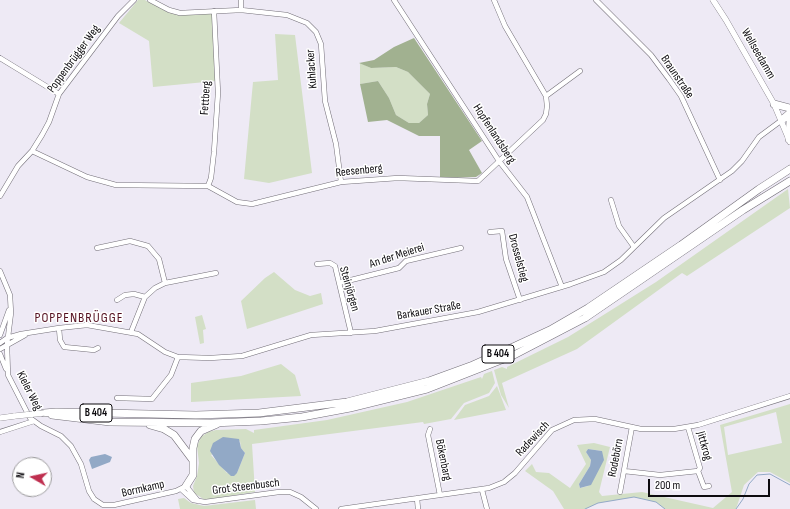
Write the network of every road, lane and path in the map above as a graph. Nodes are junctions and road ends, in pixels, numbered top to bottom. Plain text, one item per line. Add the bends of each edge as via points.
1 (134, 0) edge
2 (150, 0) edge
3 (241, 0) edge
4 (394, 0) edge
5 (494, 0) edge
6 (596, 0) edge
7 (713, 0) edge
8 (241, 10) junction
9 (214, 11) junction
10 (0, 58) edge
11 (580, 71) dead end
12 (59, 94) junction
13 (546, 96) junction
14 (774, 104) junction
15 (790, 108) edge
16 (790, 113) edge
17 (782, 120) junction
18 (790, 121) edge
19 (789, 140) edge
20 (32, 151) junction
21 (499, 161) junction
22 (790, 170) edge
23 (720, 180) junction
24 (790, 181) edge
25 (341, 182) junction
26 (208, 186) junction
27 (0, 196) edge
28 (611, 200) dead end
29 (490, 232) dead end
30 (634, 247) junction
31 (97, 248) dead end
32 (461, 248) dead end
33 (318, 264) dead end
34 (0, 271) edge
35 (216, 273) dead end
36 (165, 283) junction
37 (339, 283) junction
38 (562, 287) junction
39 (145, 297) junction
40 (117, 300) dead end
41 (520, 300) junction
42 (11, 306) junction
43 (58, 328) junction
44 (131, 332) junction
45 (351, 333) junction
46 (27, 334) junction
47 (0, 335) edge
48 (7, 338) junction
49 (0, 342) edge
50 (7, 344) junction
51 (98, 348) dead end
52 (0, 349) edge
53 (0, 354) edge
54 (178, 357) junction
55 (7, 370) junction
56 (790, 396) edge
57 (117, 398) dead end
58 (44, 413) junction
59 (0, 418) edge
60 (34, 421) junction
61 (139, 422) junction
62 (223, 422) junction
63 (688, 427) junction
64 (632, 428) junction
65 (430, 429) dead end
66 (0, 432) edge
67 (193, 461) junction
68 (624, 471) junction
69 (698, 471) junction
70 (709, 486) dead end
71 (184, 488) junction
72 (482, 490) junction
73 (620, 492) dead end
74 (440, 495) junction
75 (417, 498) junction
76 (103, 507) edge
77 (314, 509) edge
78 (341, 509) edge
79 (418, 509) edge
80 (486, 509) edge

1 - 12 street, Poppenbrügger Weg via 118,16
2 - 9 street, Kuhlacker via 174,12
3 - 8 street
4 - 21 street, Hopfenlandsberg
5 - 13 street via 505,26
6 - 23 street, Braunstraße via 651,55 669,79 680,96
7 - 14 main road, Wellseedamm
8 - 9 street, Kuhlacker
8 - 25 street, Kuhlacker via 287,15 307,23 316,32 321,44 325,101 336,144
9 - 26 street, Fettberg via 218,93 214,152
10 - 12 street
11 - 13 street
12 - 20 street, Poppenbrügger Weg via 49,122
13 - 21 street, Reesenberg via 546,114 543,120
14 - 15 highway
14 - 17 main road, Wellseedamm
16 - 17 highway
17 - 19 main road, Wellseedamm
17 - 23 street, Barkauer Straße via 762,134 739,164
18 - 19 highway
20 - 26 street, Reesenberg via 87,176 116,184
20 - 27 street, Poppenbrügger Weg via 18,166
21 - 25 street, Reesenberg via 478,181 398,178
21 - 38 street, Hopfenlandsberg via 527,197
22 - 58 highway, B 404 via 588,308 550,330 511,348 429,381 348,402 259,413
23 - 30 street, Barkauer Straße via 667,216
24 - 62 highway, B 404 via 608,304 514,355 450,381 374,403 302,416
25 - 26 street, Reesenberg via 252,204 237,202
28 - 30 street via 619,226
29 - 41 street, Drosselstieg via 502,231 506,259
30 - 38 street, Barkauer Straße via 604,272
31 - 36 street via 130,241 148,246 159,259
32 - 37 street, An der Meierei via 406,261 399,268
33 - 37 street, Steinjörgen via 330,263 335,266
34 - 42 street via 10,291
35 - 36 street
36 - 39 street
37 - 45 street, Steinjörgen
38 - 41 street, Barkauer Straße
39 - 40 street via 125,294
39 - 44 street
41 - 45 street, Barkauer Straße via 429,322
42 - 47 street
42 - 48 street
43 - 44 street, Barkauer Straße via 87,325
43 - 46 street, Barkauer Straße
43 - 51 street via 64,346 94,350
44 - 54 street, Barkauer Straße
45 - 54 street, Barkauer Straße via 311,335 242,356
46 - 48 street, Barkauer Straße
46 - 50 street, Barkauer Straße
48 - 49 street, Barkauer Straße
48 - 50 street
50 - 52 street, Barkauer Straße
50 - 55 street, Kieler Weg
53 - 55 street, Kieler Weg
54 - 57 street via 171,375 152,399
55 - 60 street, Kieler Weg via 27,413
56 - 63 street, Radewisch
58 - 59 main road, B 404, bridge
58 - 61 highway, B 404 via 80,420
60 - 66 street, Kieler Weg
60 - 76 street, Kieler Weg via 61,436 68,443 81,464 92,496
61 - 62 highway, B 404
61 - 67 highway via 172,433
62 - 67 highway via 199,433 193,445
63 - 64 street, Radewisch via 658,430
63 - 69 street, Jittkrog via 700,468
64 - 68 street, Rodebörn
64 - 72 street, Radewisch via 595,419 578,419 564,424 546,436 510,478
65 - 74 street, Bökenbarg via 428,435
67 - 71 highway via 193,475
68 - 69 street via 660,475
68 - 73 street, Rodebörn
69 - 70 street, Jittkrog via 704,487
71 - 76 street, Bormkamp
71 - 77 street, Grot Steenbusch via 198,501 209,502 284,492 301,497
72 - 74 street, Radewisch
72 - 80 street
74 - 75 street, Radewisch
75 - 78 street, Radewisch
75 - 79 street

